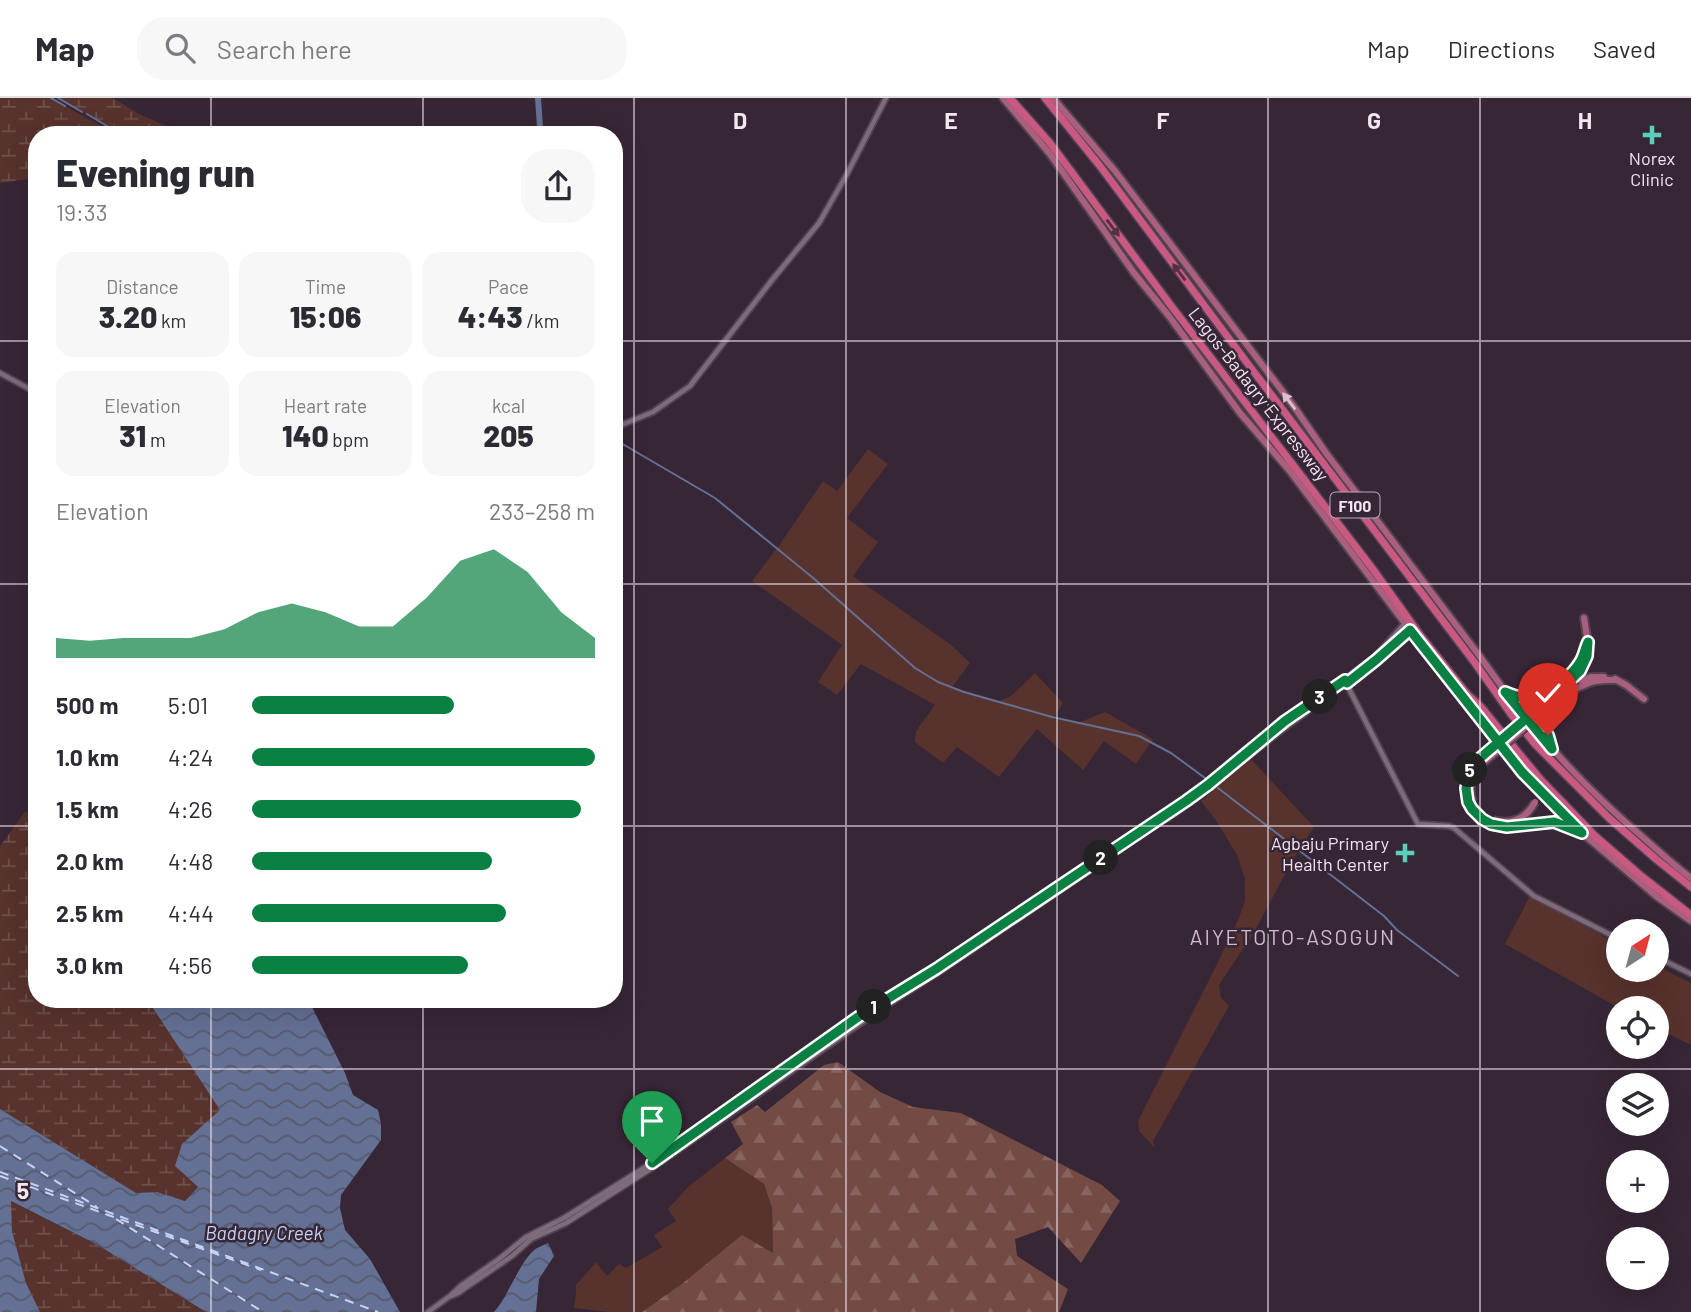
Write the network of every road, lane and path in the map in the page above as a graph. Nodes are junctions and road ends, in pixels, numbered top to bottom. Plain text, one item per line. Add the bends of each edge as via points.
1 (886, 98) edge
2 (1003, 98) edge
3 (1010, 98) edge
4 (1045, 98) edge
5 (1053, 98) edge
6 (0, 373) edge
7 (28, 388) edge
8 (623, 424) edge
9 (1584, 618) dead end
10 (1406, 623) junction
11 (1410, 630) junction
12 (1588, 642) junction
13 (1617, 680) junction
14 (1346, 682) junction
15 (1564, 690) junction
16 (1505, 692) junction
17 (1644, 699) dead end
18 (1552, 749) junction
19 (1529, 780) junction
20 (1632, 829) junction
21 (1582, 833) junction
22 (1634, 841) junction
23 (1691, 878) edge
24 (1691, 887) edge
25 (1691, 915) edge
26 (1691, 922) edge
27 (1606, 932) edge
28 (1670, 964) edge
29 (1691, 974) edge
30 (428, 1312) edge

1 - 8 street via 819,223 698,377 653,412
2 - 10 main road, Lagos-Badagry Expressway via 1050,154 1240,413
3 -> 25 highway, Lagos-Badagry Expressway / F100 via 1050,143 1467,694 1572,813
22 -> 4 highway, Lagos-Badagry Expressway / F100 via 1535,744 1511,714
16 -> 5 main road, Lagos-Badagry Expressway via 1230,322
6 - 7 street
9 - 12 main road
10 - 11 main road, Lagos-Badagry Expressway
10 - 14 street
11 - 14 street
11 - 19 main road
12 - 15 main road via 1583,666
12 - 16 main road via 1576,668 1553,690 1529,698
13 - 15 main road via 1591,677
13 - 17 main road
13 - 18 main road via 1586,683 1561,702 1549,725
14 - 27 street via 1418,824 1454,828 1534,896
14 - 30 street via 1264,737 1179,806 652,1163 564,1219 526,1237
15 - 19 main road, bridge via 1477,768 1470,789 1472,800 1490,819 1518,820 1535,802
15 - 21 main road, bridge via 1479,759 1466,782 1468,802 1476,815 1496,826 1548,822
16 - 18 main road, Lagos-Badagry Expressway
18 - 20 main road, Lagos-Badagry Expressway
19 - 21 main road
20 - 22 highway
20 - 23 main road, Lagos-Badagry Expressway
21 - 26 main road
22 - 24 highway, Lagos-Badagry Expressway / F100
28 - 29 street

